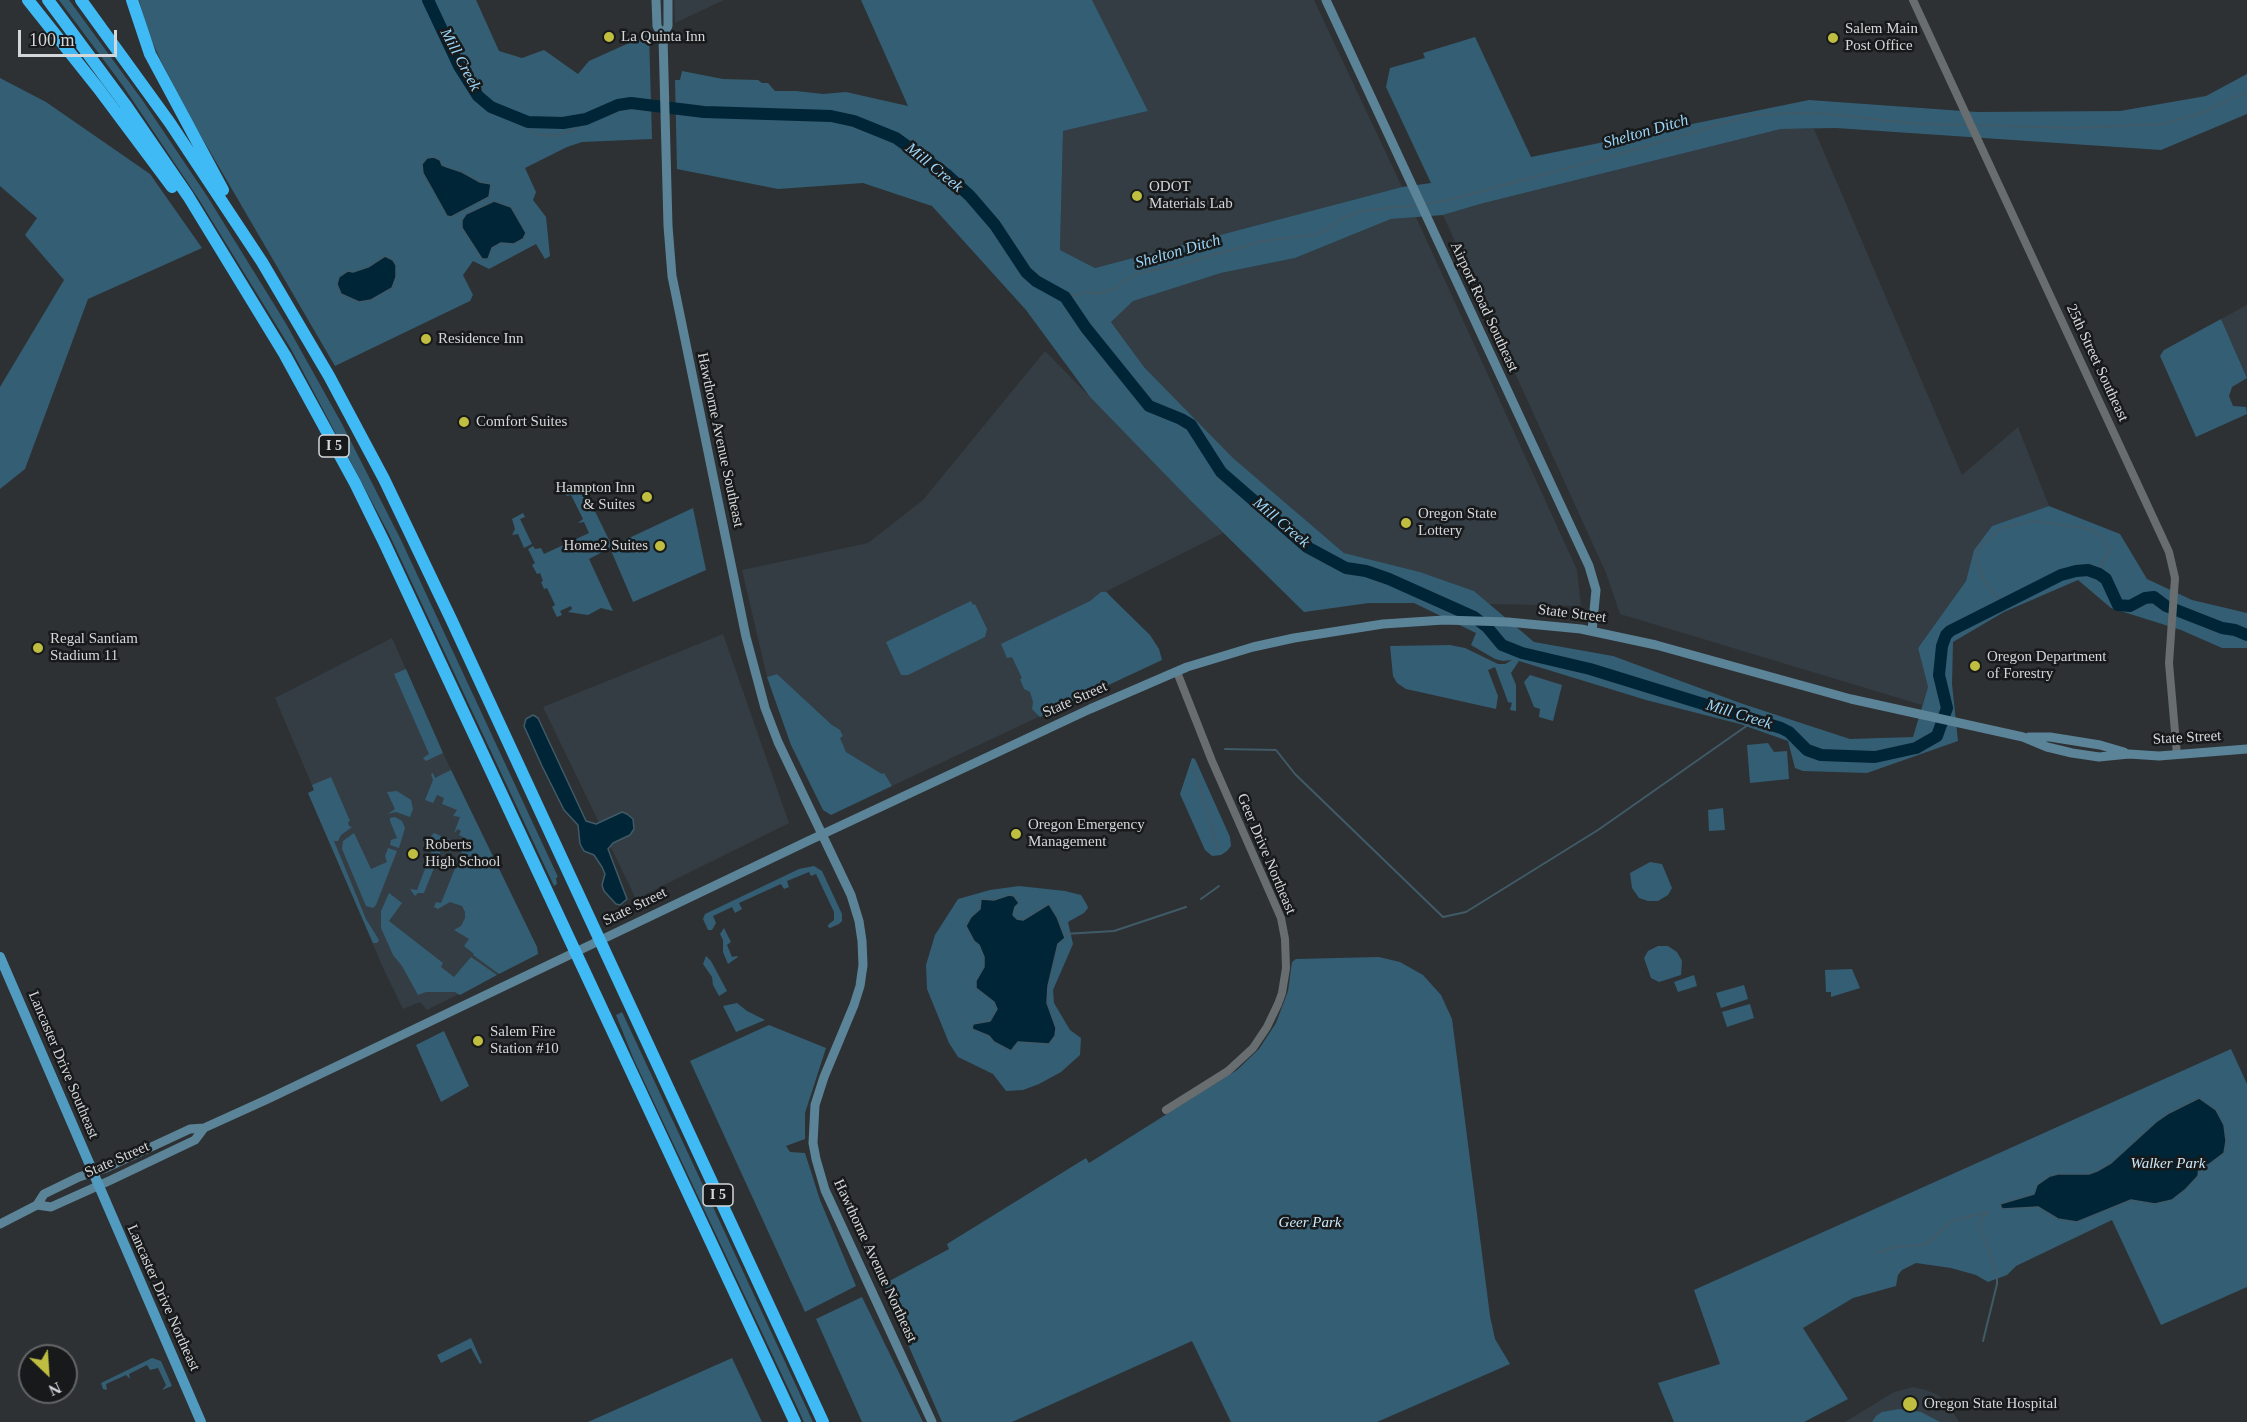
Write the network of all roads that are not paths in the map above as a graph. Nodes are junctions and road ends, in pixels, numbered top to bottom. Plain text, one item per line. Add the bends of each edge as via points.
1 (28, 0) edge
2 (48, 0) edge
3 (81, 0) edge
4 (132, 0) edge
5 (656, 0) edge
6 (668, 0) edge
7 (1326, 0) edge
8 (1913, 0) edge
9 (663, 37) junction
10 (206, 228) junction
11 (262, 262) junction
12 (1592, 631) junction
13 (1177, 672) junction
14 (2247, 749) edge
15 (2177, 755) junction
16 (822, 835) junction
17 (0, 957) edge
18 (1166, 1110) dead end
19 (204, 1128) junction
20 (92, 1173) junction
21 (98, 1186) junction
22 (37, 1205) junction
23 (0, 1224) edge
24 (201, 1422) edge
25 (795, 1422) edge
26 (823, 1422) edge
27 (932, 1422) edge

1 - 10 highway, I 5
2 - 10 highway, I 5 via 143,129
3 - 11 highway, I 5 via 170,123
4 - 11 highway via 159,72
5 - 9 main road, Hawthorne Avenue Southeast via 657,26
6 - 9 main road, Hawthorne Avenue Southeast via 668,26
7 - 12 main road, Airport Road Southeast via 1591,572 1596,598
8 - 15 street, 25th Street Southeast via 2165,542 2173,565 2169,663
9 - 16 main road, Hawthorne Avenue Southeast via 673,279 762,699
10 - 25 highway, I 5 via 285,355 355,483
11 - 26 highway, I 5 via 329,376 402,514
12 - 13 main road, State Street via 1509,622 1444,620 1383,624 1253,647
12 - 15 main road, State Street via 1851,699 2023,737 2072,753 2098,757
13 - 16 main road, State Street
13 - 18 street, Geer Drive Northeast via 1281,918 1286,968 1278,1004 1253,1048 1228,1071
14 - 15 main road, State Street
16 - 19 main road, State Street
16 - 27 main road, Hawthorne Avenue Northeast via 856,909 863,965 854,1005 817,1099 813,1128 816,1159 825,1190
17 - 20 main road, Lancaster Drive Southeast
19 - 20 main road, State Street via 190,1129
19 - 21 main road, State Street via 195,1140
20 - 21 main road, Lancaster Drive Southeast
20 - 22 main road, State Street via 44,1194
21 - 22 main road, State Street via 51,1207
21 - 24 main road, Lancaster Drive Northeast
22 - 23 main road, State Street

